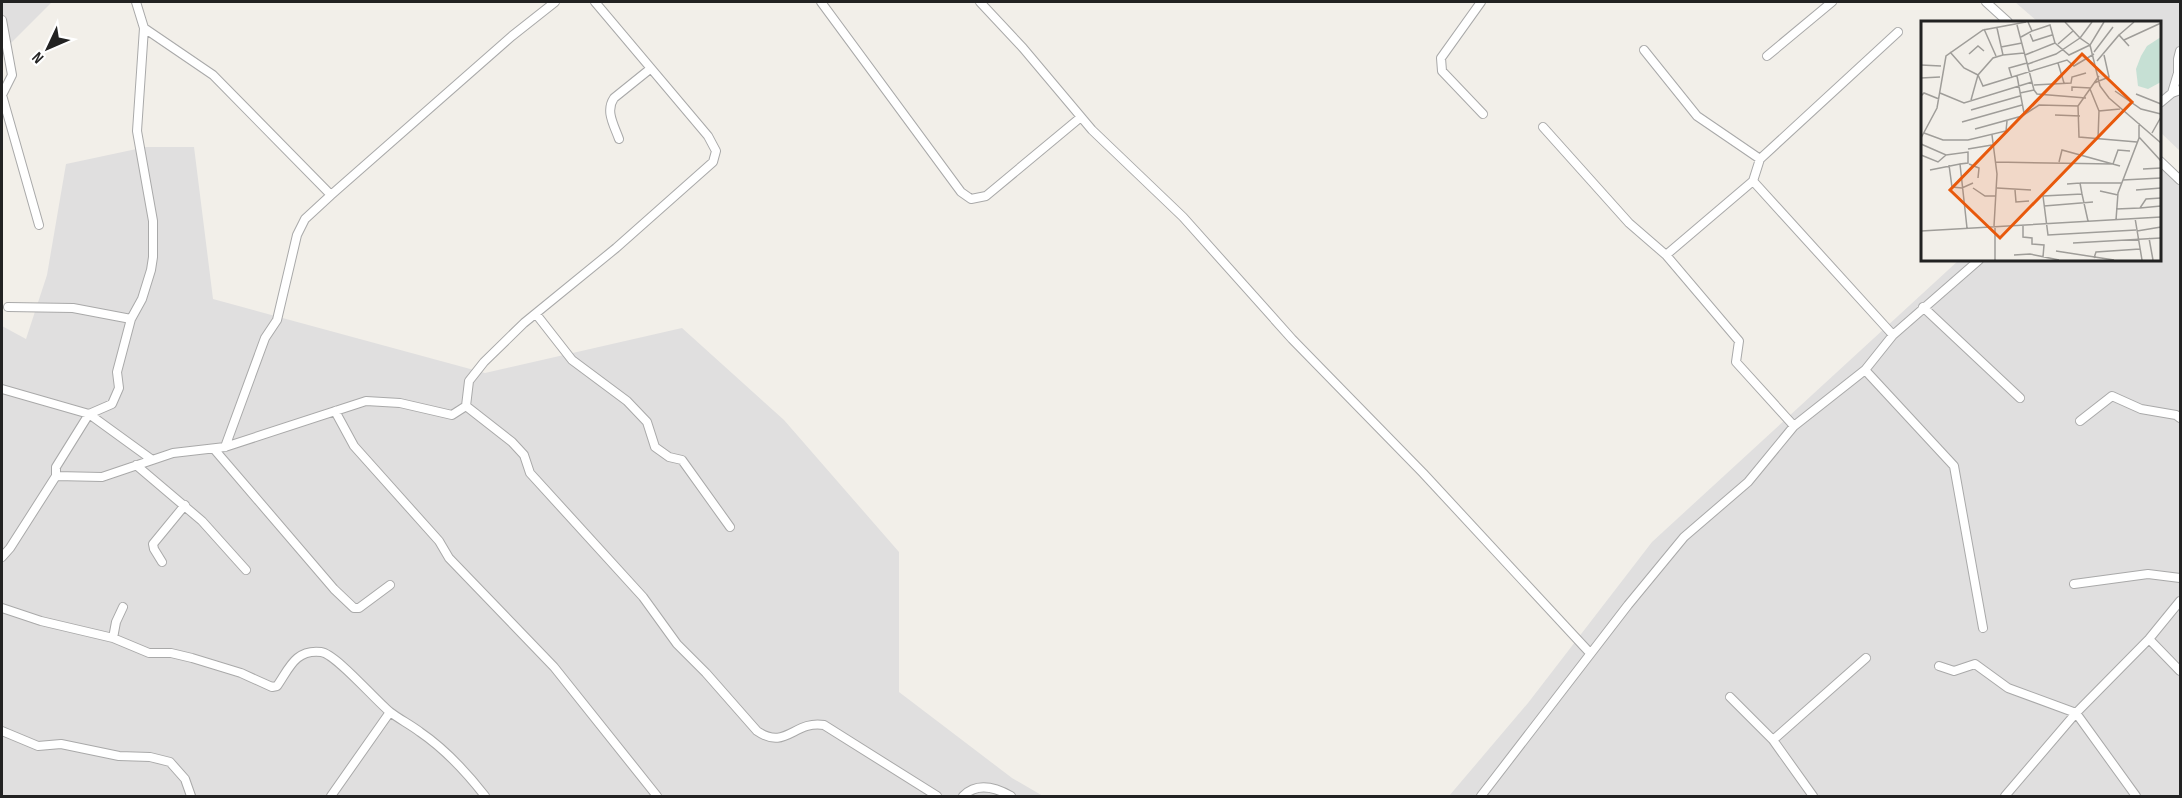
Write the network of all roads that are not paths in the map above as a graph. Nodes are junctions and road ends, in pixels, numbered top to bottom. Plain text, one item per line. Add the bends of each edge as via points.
1 (136, 2) edge
2 (555, 2) edge
3 (595, 2) edge
4 (821, 2) edge
5 (980, 2) edge
6 (1481, 2) edge
7 (1832, 2) edge
8 (1986, 2) edge
9 (2, 20) edge
10 (2007, 21) edge
11 (144, 28) junction
12 (1898, 32) dead end
13 (1644, 50) dead end
14 (2181, 51) edge
15 (1767, 56) dead end
16 (650, 69) junction
17 (2181, 90) edge
18 (2172, 93) junction
19 (2161, 103) edge
20 (1483, 114) dead end
21 (1081, 117) junction
22 (1543, 127) dead end
23 (619, 139) dead end
24 (1760, 159) junction
25 (2161, 162) edge
26 (2181, 180) edge
27 (1753, 181) junction
28 (331, 195) junction
29 (39, 225) dead end
30 (1666, 255) junction
31 (1978, 261) edge
32 (8, 307) dead end
33 (1923, 307) junction
34 (536, 314) junction
35 (131, 319) junction
36 (1893, 335) junction
37 (1865, 370) junction
38 (2, 389) edge
39 (2020, 398) dead end
40 (466, 406) junction
41 (335, 411) junction
42 (89, 414) junction
43 (2181, 418) edge
44 (2080, 420) dead end
45 (1794, 426) junction
46 (225, 447) junction
47 (214, 449) junction
48 (151, 459) junction
49 (136, 465) junction
50 (56, 476) junction
51 (184, 505) junction
52 (730, 527) dead end
53 (2, 557) edge
54 (162, 562) dead end
55 (246, 570) dead end
56 (2181, 578) edge
57 (2074, 584) dead end
58 (390, 585) dead end
59 (2181, 601) edge
60 (123, 607) dead end
61 (2, 608) edge
62 (1983, 628) dead end
63 (113, 638) junction
64 (2149, 639) junction
65 (1590, 653) junction
66 (1866, 658) dead end
67 (1939, 666) dead end
68 (2181, 671) edge
69 (1730, 697) dead end
70 (390, 712) junction
71 (2076, 712) junction
72 (2, 732) edge
73 (1773, 740) junction
74 (192, 796) edge
75 (331, 796) edge
76 (485, 796) edge
77 (657, 796) edge
78 (937, 796) edge
79 (963, 796) edge
80 (1011, 796) edge
81 (1481, 796) edge
82 (1813, 796) edge
83 (2005, 796) edge
84 (2136, 796) edge

1 - 11 street
2 - 28 street
3 - 16 street
4 - 21 street via 961,192 971,199 986,196
5 - 21 street
6 - 20 street via 1441,58 1441,64 1442,71
7 - 15 street
8 - 10 street
9 - 29 street via 12,75 2,95
11 - 28 street via 213,75
11 - 35 street via 137,131 153,221 153,257 142,299
12 - 24 street
13 - 24 street via 1697,116
14 - 18 street
16 - 23 street via 610,104
16 - 34 street via 708,136 716,151 713,162
17 - 18 street
18 - 19 street
21 - 65 street via 1183,217 1292,339
22 - 30 street via 1629,223
24 - 27 street
25 - 26 street
27 - 30 street
27 - 36 street
28 - 46 street via 305,219 297,235 277,320 265,338
30 - 45 street via 1739,341 1736,362
31 - 33 street
32 - 35 street via 73,308
33 - 36 street
33 - 39 street
34 - 40 street via 469,381
34 - 52 street via 572,360 627,401 646,422 655,447 682,460
35 - 42 street via 117,372 119,388 112,404
36 - 37 street
37 - 45 street
37 - 62 street via 1954,466
38 - 42 street
40 - 41 street via 452,415 400,403 366,402
40 - 78 street via 524,455 530,473 757,731 767,738 779,739 812,723 824,725
41 - 46 street
41 - 77 street via 354,446 439,541 449,558 554,668
42 - 48 street
42 - 50 street via 56,467
43 - 44 street via 2141,409 2112,396
45 - 65 street via 1748,482 1684,537
46 - 47 street
47 - 48 street
47 - 58 street via 354,608
48 - 49 street
49 - 50 street via 102,477
49 - 51 street
50 - 53 street
51 - 54 street via 153,544
51 - 55 street
56 - 57 street via 2148,574
59 - 64 street
60 - 63 street
61 - 63 street
63 - 70 street via 149,653 171,653 241,673 272,687 277,686 293,660 323,652
64 - 68 street
64 - 71 street
65 - 81 street
66 - 73 street
67 - 71 street via 1954,671 1975,664 2008,688
69 - 73 street
70 - 75 street
70 - 76 street via 422,733
71 - 83 street
71 - 84 street
72 - 74 street via 38,746 61,744 170,762
73 - 82 street
79 - 80 street via 970,789 984,787

